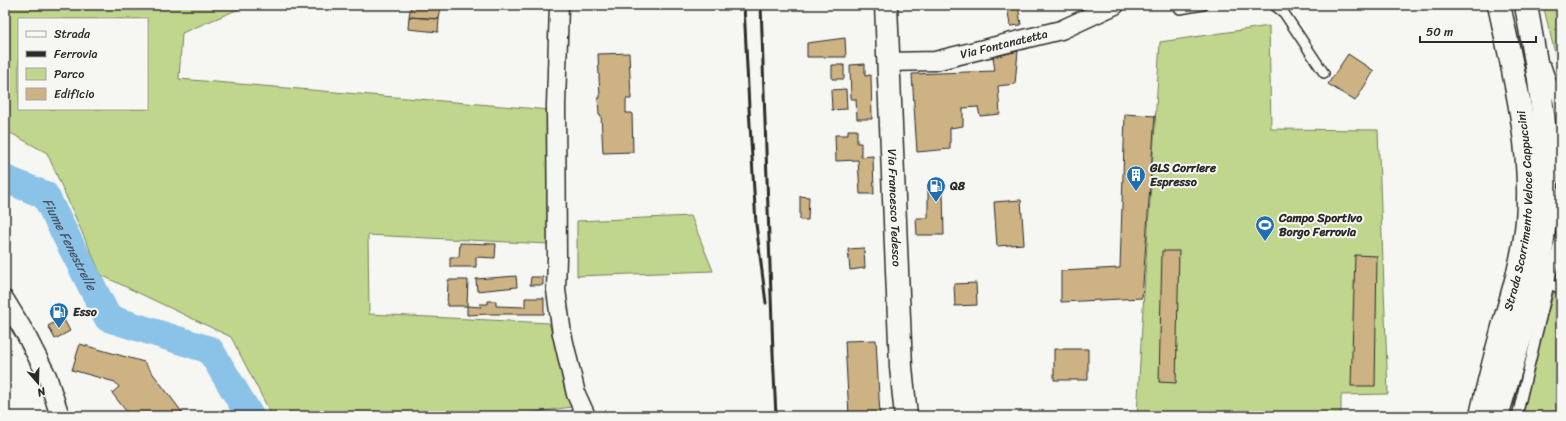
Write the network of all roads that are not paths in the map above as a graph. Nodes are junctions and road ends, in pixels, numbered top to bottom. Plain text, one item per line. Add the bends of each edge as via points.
1 (559, 5) edge
2 (886, 5) edge
3 (1115, 5) edge
4 (1175, 5) edge
5 (1203, 5) edge
6 (1274, 5) edge
7 (1499, 5) edge
8 (1527, 6) edge
9 (888, 62) junction
10 (1324, 73) dead end
11 (1561, 123) edge
12 (1561, 235) edge
13 (1550, 284) junction
14 (1561, 289) edge
15 (5, 300) edge
16 (906, 414) edge
17 (60, 416) edge
18 (586, 416) edge
19 (1481, 416) edge
20 (1497, 416) edge
21 (1517, 416) edge

1 - 18 street via 556,290 565,349 576,394
2 - 9 main road, Via Francesco Tedesco
3 - 9 street, Via Fontanatetta via 1061,30 935,61
4 - 5 lane via 1180,9
6 - 10 lane via 1284,13
7 - 19 main road, Strada Scorrimento Veloce Cappuccini via 1517,90 1526,163 1527,222 1522,256
8 - 11 lane via 1558,101
8 - 20 main road, Strada Scorrimento Veloce Cappuccini via 1539,78 1548,159 1546,211 1534,288
9 - 16 main road, Via Francesco Tedesco via 901,367
12 - 13 lane
13 - 14 lane
13 - 21 lane
15 - 17 street via 26,332 47,376

